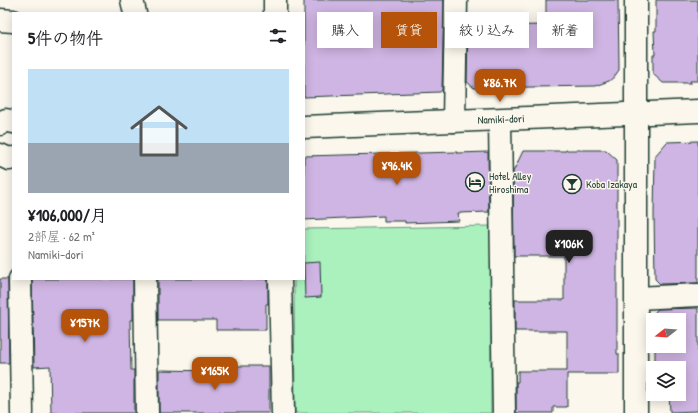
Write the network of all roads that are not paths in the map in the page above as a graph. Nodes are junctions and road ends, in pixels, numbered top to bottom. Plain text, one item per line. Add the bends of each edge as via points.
1 (132, 0) edge
2 (275, 0) edge
3 (456, 0) edge
4 (636, 0) edge
5 (134, 12) edge
6 (275, 12) edge
7 (0, 20) edge
8 (12, 21) edge
9 (698, 111) edge
10 (636, 114) junction
11 (500, 120) junction
12 (454, 121) junction
13 (12, 122) edge
14 (0, 124) edge
15 (305, 127) edge
16 (0, 155) edge
17 (12, 158) edge
18 (20, 280) edge
19 (145, 280) edge
20 (280, 280) edge
21 (698, 295) edge
22 (637, 298) junction
23 (22, 413) edge
24 (147, 413) edge
25 (283, 413) edge
26 (504, 413) edge
27 (636, 413) edge

1 - 5 street
2 - 6 street
3 - 12 street
4 - 10 street
7 - 8 street
9 - 10 street, Namiki-dori
10 - 11 street, Namiki-dori
10 - 22 street
11 - 12 street, Namiki-dori
11 - 26 street
12 - 15 street, Namiki-dori
13 - 14 street via 6,120
16 - 17 street
18 - 23 street
19 - 24 street
20 - 25 street
21 - 22 street
22 - 27 street

